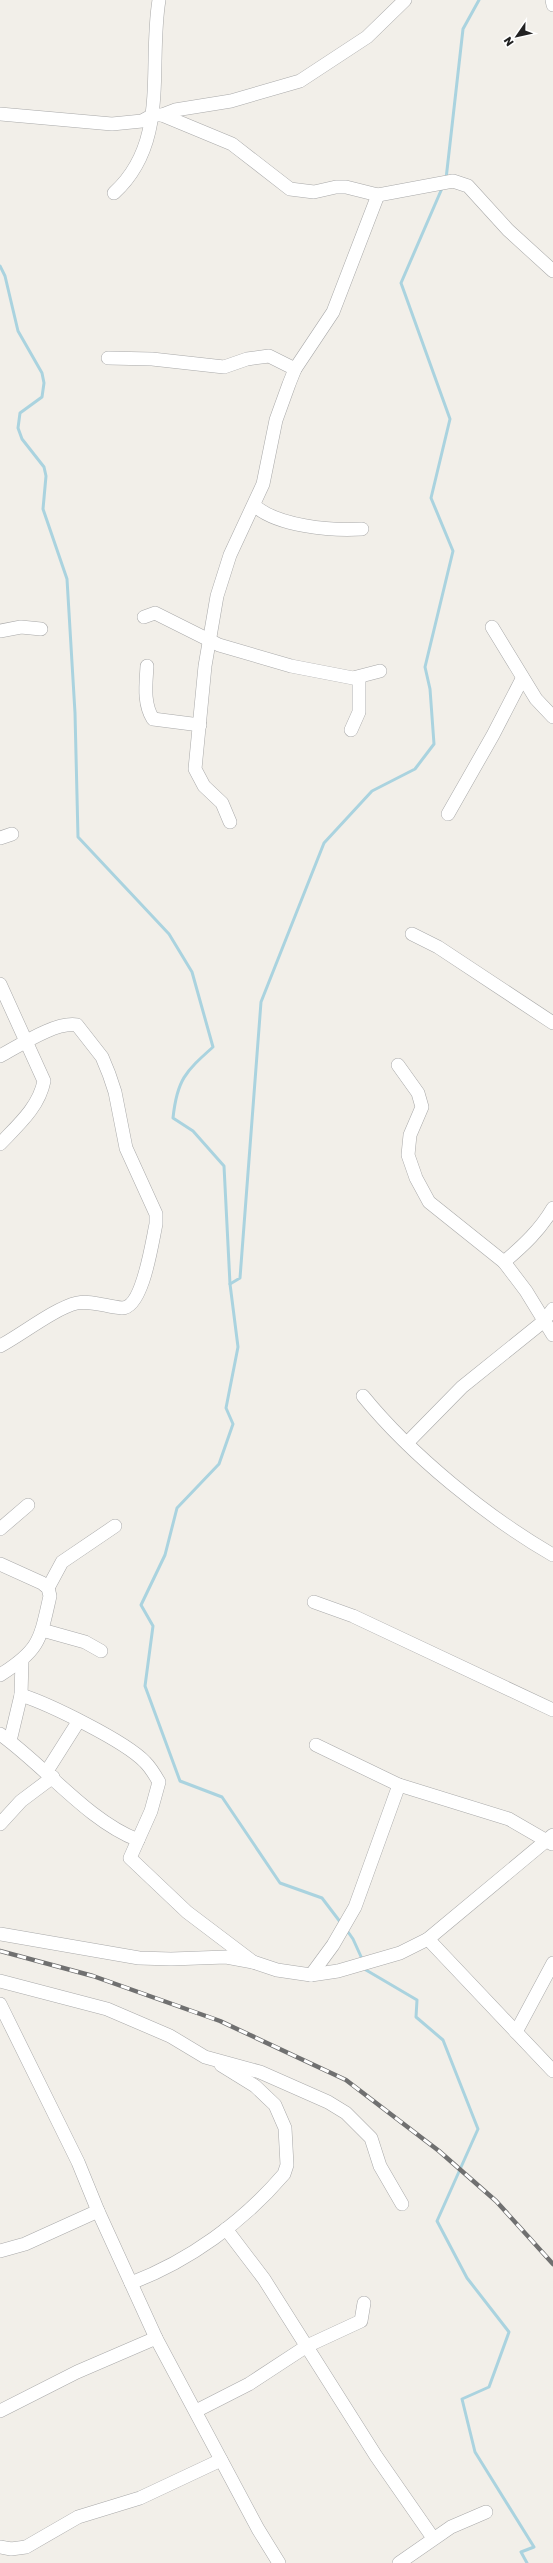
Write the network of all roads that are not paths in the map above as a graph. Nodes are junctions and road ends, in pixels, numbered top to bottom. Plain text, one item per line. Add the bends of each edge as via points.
1 (159, 0) edge
2 (405, 0) edge
3 (552, 0) edge
4 (553, 4) edge
5 (0, 114) edge
6 (158, 115) junction
7 (114, 193) dead end
8 (378, 195) junction
9 (553, 271) edge
10 (108, 358) dead end
11 (295, 369) junction
12 (254, 505) junction
13 (362, 529) dead end
14 (144, 617) dead end
15 (492, 627) dead end
16 (41, 629) dead end
17 (0, 631) edge
18 (209, 639) junction
19 (147, 666) dead end
20 (380, 671) dead end
21 (359, 677) junction
22 (522, 679) junction
23 (553, 717) edge
24 (200, 725) junction
25 (351, 730) dead end
26 (448, 814) dead end
27 (230, 822) dead end
28 (412, 934) dead end
29 (0, 984) edge
30 (553, 1023) edge
31 (25, 1042) junction
32 (0, 1056) edge
33 (398, 1065) dead end
34 (0, 1144) edge
35 (553, 1208) edge
36 (504, 1262) junction
37 (553, 1309) edge
38 (544, 1321) junction
39 (553, 1335) edge
40 (0, 1346) edge
41 (363, 1396) dead end
42 (407, 1443) junction
43 (28, 1505) dead end
44 (115, 1526) dead end
45 (0, 1529) edge
46 (553, 1555) edge
47 (0, 1564) edge
48 (48, 1588) junction
49 (314, 1602) dead end
50 (42, 1630) junction
51 (101, 1652) dead end
52 (22, 1660) junction
53 (0, 1675) edge
54 (21, 1695) junction
55 (553, 1710) edge
56 (78, 1722) junction
57 (5, 1737) edge
58 (316, 1745) dead end
59 (50, 1774) junction
60 (399, 1785) junction
61 (0, 1824) edge
62 (138, 1840) junction
63 (551, 1840) edge
64 (0, 1934) edge
65 (428, 1939) junction
66 (254, 1962) junction
67 (553, 1963) edge
68 (311, 1975) junction
69 (0, 1981) edge
70 (0, 2004) edge
71 (516, 2032) junction
72 (205, 2057) junction
73 (553, 2071) edge
74 (402, 2204) dead end
75 (98, 2211) junction
76 (226, 2229) junction
77 (0, 2251) edge
78 (131, 2283) junction
79 (364, 2303) dead end
80 (156, 2338) junction
81 (307, 2346) junction
82 (196, 2410) junction
83 (0, 2411) edge
84 (222, 2460) junction
85 (486, 2512) dead end
86 (433, 2538) junction
87 (0, 2547) edge
88 (405, 2561) edge
89 (279, 2563) edge

1 - 6 street
2 - 6 street via 367,38 300,81 231,101
3 - 4 street
5 - 6 street via 112,124 142,121
6 - 7 street via 138,162
6 - 8 street via 232,144 290,190 314,192 336,187
8 - 9 street via 434,183 461,182
8 - 11 street via 333,312
10 - 11 street via 152,359 224,367 248,359 269,356
11 - 12 street via 276,420 269,462
12 - 13 street via 277,520 345,530
12 - 18 street via 222,577
14 - 18 street via 155,613
15 - 22 street
16 - 17 street via 21,627
18 - 21 street via 219,645 291,666 340,677
18 - 24 street
19 - 24 street via 145,693 149,713 153,719
20 - 21 street
21 - 25 street via 360,712
22 - 23 street
22 - 26 street
24 - 27 street via 195,768 204,786 222,803
28 - 30 street via 438,947
29 - 31 street
31 - 32 street
31 - 34 street via 44,1081 42,1090 27,1116
31 - 40 street via 69,1023 77,1025 91,1041 109,1074 126,1148 154,1207 156,1224 140,1290 131,1305 124,1308 87,1302 73,1304
33 - 36 street via 418,1093 422,1107 410,1135 408,1155 416,1178 429,1202
35 - 36 street via 533,1237
36 - 38 street
37 - 38 street
38 - 39 street
38 - 42 street via 462,1387
41 - 42 street
42 - 46 street via 487,1511
43 - 45 street
44 - 48 street via 62,1562
47 - 48 street
48 - 50 street via 50,1596
49 - 55 street via 353,1616
50 - 51 street via 85,1642
50 - 52 street via 36,1646
52 - 53 street
52 - 54 street
54 - 56 street
54 - 57 street
56 - 59 street
56 - 62 street via 128,1749 144,1761 159,1782 151,1811
57 - 59 street
58 - 60 street
59 - 61 street
59 - 62 street via 104,1822
60 - 63 street via 509,1819
60 - 68 street via 355,1907 333,1945
62 - 66 street via 130,1856 135,1863 187,1912
63 - 65 street
64 - 66 street via 139,1958 226,1958
65 - 68 street via 383,1958
65 - 71 street
66 - 68 street via 277,1970
67 - 71 street
69 - 72 street via 114,2012 170,2036
70 - 75 street via 78,2162
71 - 73 street
72 - 74 street via 260,2072 328,2102 346,2114 371,2138 380,2166
72 - 76 street via 242,2077 270,2098 284,2128 287,2164 284,2174
75 - 77 street via 25,2244
75 - 78 street
76 - 78 street via 175,2263
76 - 81 street via 264,2279
78 - 80 street
79 - 81 street via 361,2321
80 - 82 street
80 - 83 street via 77,2372
81 - 82 street via 249,2384
81 - 86 street via 376,2456
82 - 84 street
84 - 87 street via 140,2498 78,2517 26,2547
84 - 89 street
85 - 86 street
86 - 88 street

